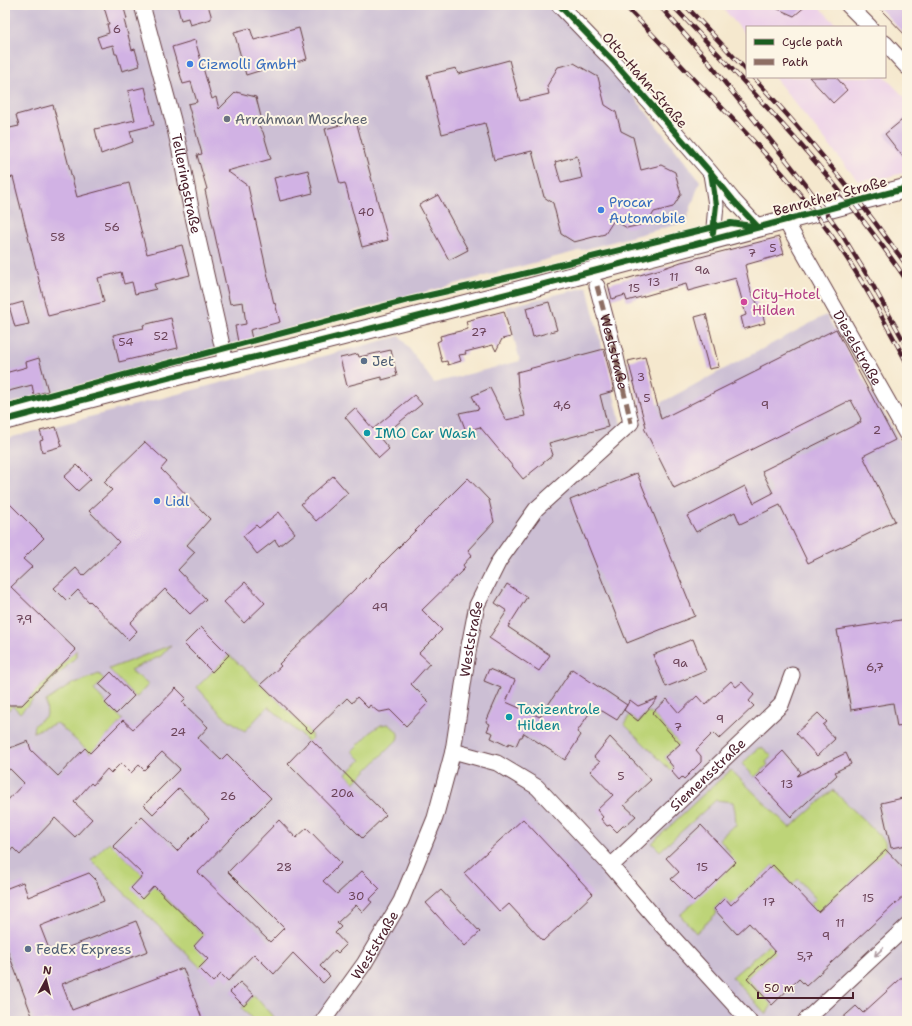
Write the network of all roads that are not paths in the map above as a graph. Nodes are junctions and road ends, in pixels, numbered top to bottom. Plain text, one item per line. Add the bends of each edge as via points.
1 (142, 5) edge
2 (559, 5) edge
3 (848, 5) edge
4 (869, 26) edge
5 (886, 44) edge
6 (907, 67) edge
7 (711, 173) junction
8 (907, 188) edge
9 (784, 220) junction
10 (758, 227) junction
11 (711, 239) junction
12 (597, 286) dead end
13 (226, 363) junction
14 (5, 420) edge
15 (907, 435) edge
16 (792, 675) dead end
17 (453, 751) junction
18 (611, 866) junction
19 (907, 926) edge
20 (323, 1021) edge
21 (749, 1021) edge
22 (806, 1021) edge

1 - 13 street, Telleringstraße via 176,134
2 - 7 street, Otto-Hahn-Straße via 618,67
3 - 4 street
5 - 6 street
7 - 10 street, Otto-Hahn-Straße
7 - 11 street via 716,204
8 - 9 main road, Benrather Straße
9 - 10 main road, Benrather Straße
9 - 15 street, Dieselstraße
10 - 11 main road, Benrather Straße
11 - 13 main road, Benrather Straße via 526,289
12 - 17 street, Weststraße via 631,423 536,509 500,561 478,605
13 - 14 main road, Benrather Straße
16 - 18 street, Siemensstraße via 782,706
17 - 18 street via 496,763 537,787
17 - 20 street, Weststraße via 435,818 401,901 364,964
18 - 21 street
19 -> 22 street

